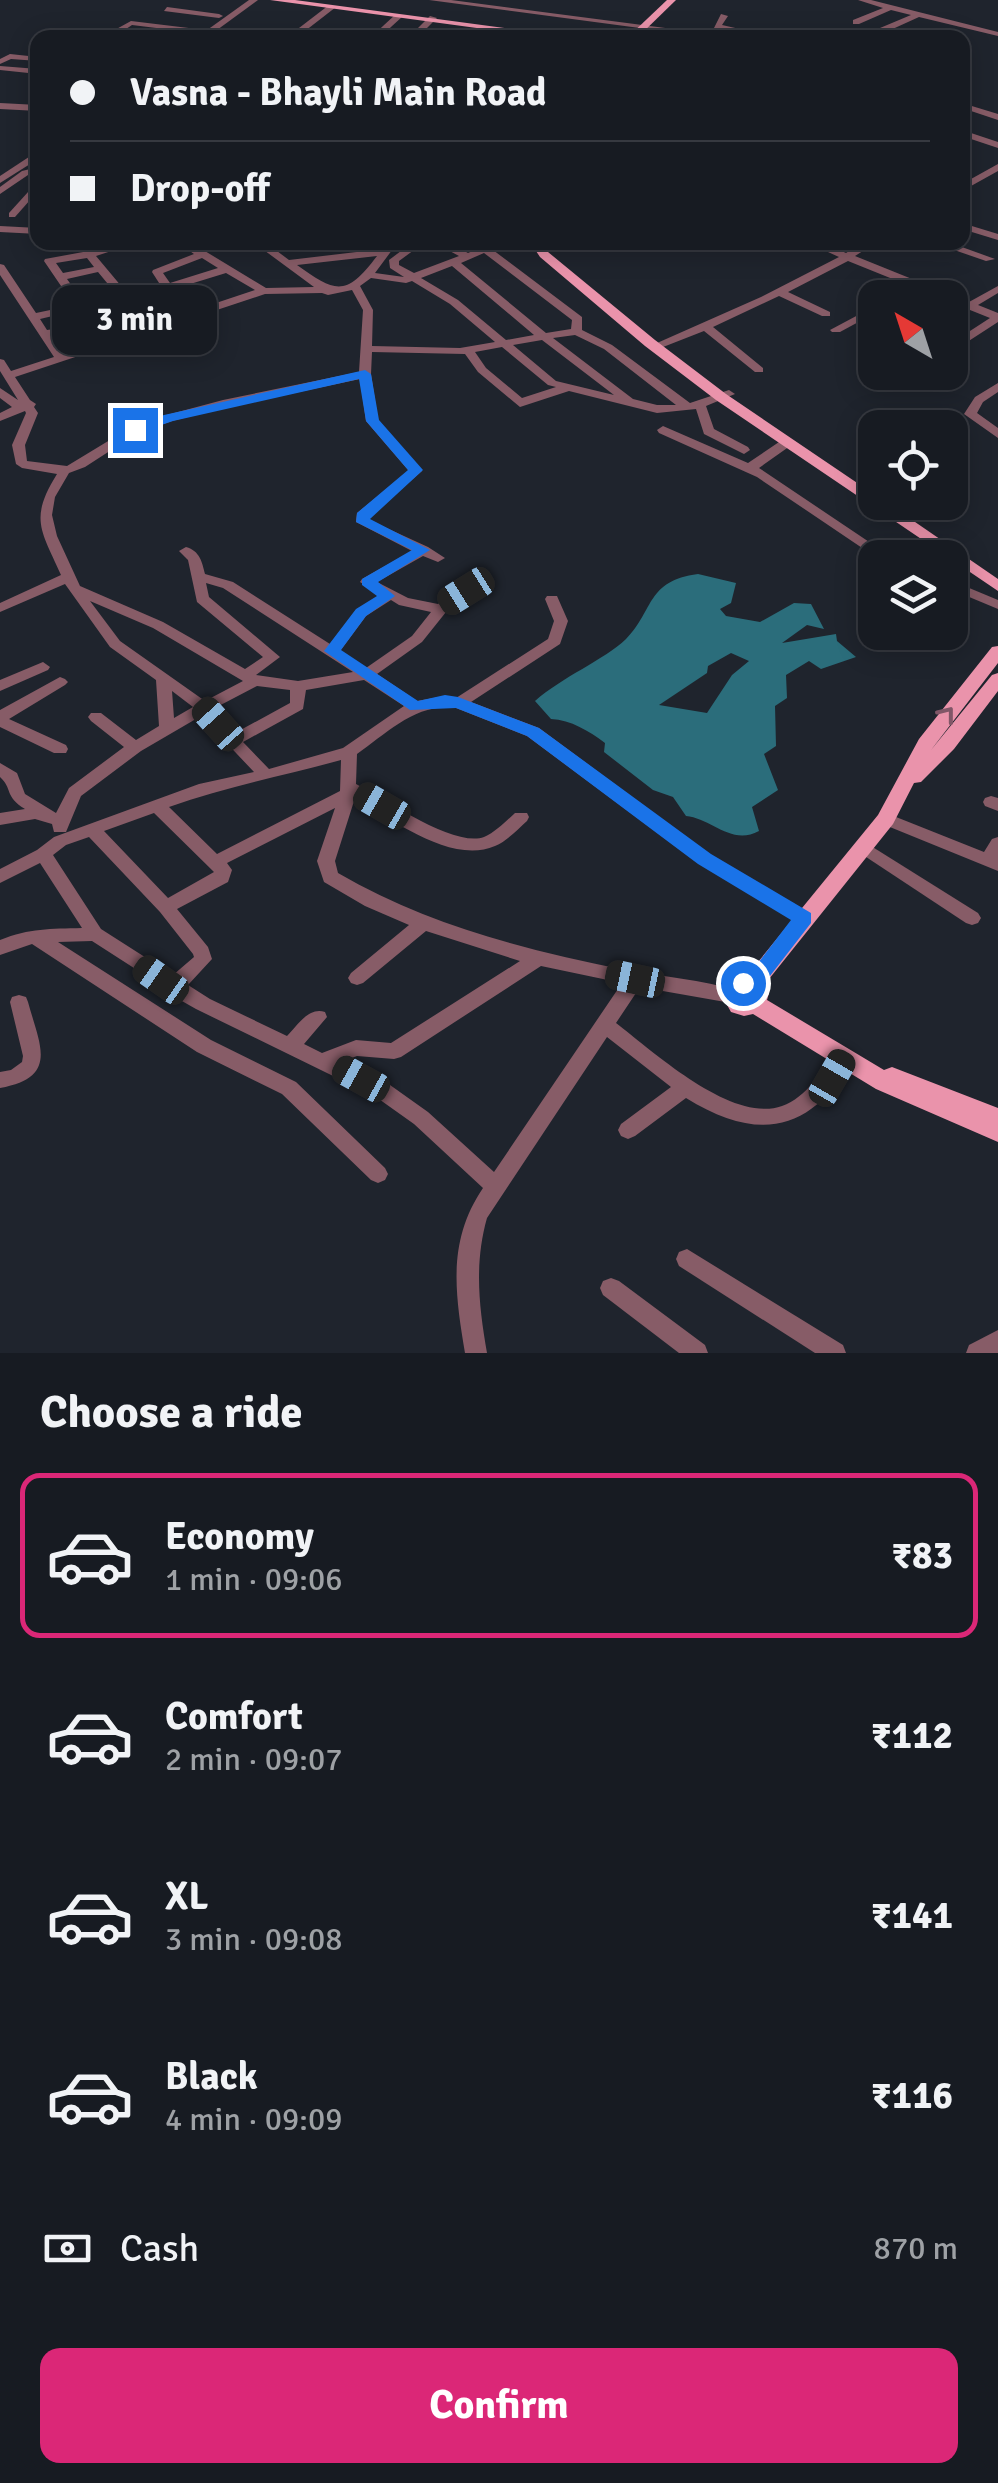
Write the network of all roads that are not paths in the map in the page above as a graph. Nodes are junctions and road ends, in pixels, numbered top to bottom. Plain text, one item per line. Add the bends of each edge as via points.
1 (241, 0) edge
2 (254, 0) edge
3 (274, 0) edge
4 (290, 0) edge
5 (433, 0) edge
6 (672, 0) edge
7 (680, 0) edge
8 (862, 0) edge
9 (872, 0) edge
10 (478, 2) edge
11 (891, 7) junction
12 (332, 8) junction
13 (167, 10) dead end
14 (919, 14) junction
15 (219, 16) junction
16 (399, 16) junction
17 (724, 16) dead end
18 (869, 16) junction
19 (153, 19) dead end
20 (432, 19) junction
21 (856, 22) dead end
22 (897, 24) junction
23 (648, 25) junction
24 (119, 30) edge
25 (178, 30) edge
26 (188, 30) edge
27 (202, 30) edge
28 (203, 30) edge
29 (301, 30) edge
30 (383, 30) edge
31 (420, 30) edge
32 (515, 30) edge
33 (522, 30) edge
34 (641, 30) edge
35 (645, 30) edge
36 (683, 30) edge
37 (738, 30) edge
38 (883, 30) dead end
39 (996, 32) edge
40 (0, 47) edge
41 (30, 56) edge
42 (30, 57) edge
43 (0, 65) edge
44 (30, 65) edge
45 (24, 71) junction
46 (30, 71) edge
47 (970, 108) edge
48 (0, 109) edge
49 (30, 111) edge
50 (998, 117) edge
51 (970, 137) edge
52 (998, 146) edge
53 (30, 150) edge
54 (30, 161) edge
55 (998, 165) edge
56 (0, 171) edge
57 (30, 172) edge
58 (970, 181) edge
59 (2, 186) edge
60 (30, 193) joint
61 (12, 216) dead end
62 (970, 228) edge
63 (0, 229) edge
64 (30, 231) edge
65 (998, 237) edge
66 (103, 250) edge
67 (194, 250) edge
68 (269, 250) edge
69 (306, 250) edge
70 (371, 250) edge
71 (388, 250) edge
72 (410, 250) edge
73 (420, 250) edge
74 (455, 250) edge
75 (481, 250) edge
76 (499, 250) edge
77 (541, 250) edge
78 (555, 250) edge
79 (830, 250) edge
80 (853, 250) edge
81 (857, 250) edge
82 (961, 250) edge
83 (88, 254) junction
84 (200, 254) junction
85 (467, 256) junction
86 (845, 256) junction
87 (990, 259) dead end
88 (302, 261) junction
89 (454, 262) junction
90 (286, 263) junction
91 (0, 267) edge
92 (226, 268) junction
93 (440, 268) junction
94 (100, 269) junction
95 (369, 275) junction
96 (61, 278) junction
97 (413, 278) junction
98 (904, 280) edge
99 (355, 286) junction
100 (166, 288) junction
101 (998, 289) edge
102 (264, 290) junction
103 (328, 292) junction
104 (779, 292) junction
105 (124, 297) junction
106 (968, 305) joint
107 (82, 307) junction
108 (184, 314) junction
109 (826, 314) dead end
110 (33, 317) junction
111 (998, 317) edge
112 (140, 318) junction
113 (858, 318) edge
114 (95, 326) junction
115 (984, 326) junction
116 (706, 327) junction
117 (836, 330) dead end
118 (576, 331) junction
119 (998, 332) edge
120 (44, 334) junction
121 (968, 337) edge
122 (546, 338) junction
123 (656, 344) junction
124 (508, 345) junction
125 (368, 349) junction
126 (468, 350) junction
127 (60, 358) junction
128 (0, 362) edge
129 (759, 370) dead end
130 (365, 374) junction
131 (11, 375) junction
132 (566, 388) junction
133 (998, 388) edge
134 (0, 392) edge
135 (725, 395) junction
136 (998, 398) edge
137 (634, 404) junction
138 (25, 406) junction
139 (694, 406) junction
140 (0, 417) edge
141 (662, 430) dead end
142 (998, 431) edge
143 (786, 443) junction
144 (744, 450) dead end
145 (750, 468) junction
146 (60, 470) junction
147 (858, 482) edge
148 (917, 520) edge
149 (860, 540) edge
150 (423, 550) junction
151 (186, 551) dead end
152 (438, 558) dead end
153 (998, 575) edge
154 (198, 578) junction
155 (70, 584) junction
156 (998, 586) edge
157 (466, 591) dead end
158 (968, 592) edge
159 (388, 596) junction
160 (552, 599) dead end
161 (998, 605) edge
162 (255, 606) junction
163 (0, 608) edge
164 (440, 609) junction
165 (225, 620) junction
166 (332, 651) junction
167 (998, 651) edge
168 (43, 667) dead end
169 (162, 676) junction
170 (366, 676) junction
171 (249, 679) junction
172 (60, 682) dead end
173 (0, 686) edge
174 (298, 686) junction
175 (996, 686) edge
176 (458, 703) junction
177 (416, 706) junction
178 (203, 708) junction
179 (96, 718) dead end
180 (0, 719) edge
181 (167, 728) junction
182 (232, 741) junction
183 (135, 747) junction
184 (60, 750) dead end
185 (348, 752) junction
186 (0, 769) edge
187 (266, 775) junction
188 (907, 784) junction
189 (349, 791) junction
190 (157, 806) junction
191 (53, 816) junction
192 (522, 817) dead end
193 (0, 819) edge
194 (886, 819) junction
195 (94, 831) junction
196 (60, 842) junction
197 (998, 843) edge
198 (862, 848) junction
199 (44, 854) junction
200 (215, 862) junction
201 (993, 863) edge
202 (0, 878) edge
203 (166, 908) junction
204 (804, 918) junction
205 (972, 918) dead end
206 (424, 922) junction
207 (95, 934) junction
208 (34, 936) junction
209 (0, 948) edge
210 (539, 958) junction
211 (357, 978) dead end
212 (635, 979) junction
213 (173, 987) junction
214 (753, 994) junction
215 (732, 996) joint
216 (19, 1002) dead end
217 (318, 1017) dead end
218 (605, 1025) junction
219 (290, 1044) junction
220 (325, 1060) junction
221 (848, 1062) junction
222 (0, 1080) edge
223 (688, 1085) junction
224 (998, 1118) edge
225 (628, 1130) dead end
226 (998, 1132) edge
227 (378, 1174) dead end
228 (494, 1185) junction
229 (687, 1259) dead end
230 (611, 1288) dead end
231 (998, 1341) edge
232 (475, 1350) edge
233 (696, 1353) edge
234 (835, 1353) edge
235 (978, 1353) edge

1 - 15 street
2 - 28 street
3 - 12 main road
4 - 20 main road
5 - 10 street
6 - 23 main road
7 - 23 main road
8 - 11 street
9 - 39 street
10 - 23 street
11 - 14 street
11 - 18 street
12 - 16 main road
12 - 29 street
13 - 15 street
14 - 22 street
14 - 39 street
15 - 27 street
16 - 20 main road
16 - 30 street
17 - 37 street via 718,26
18 - 21 street
18 - 22 street
19 - 26 street
20 - 31 street
20 - 32 main road
20 - 33 main road
22 - 38 street
23 - 34 main road
23 - 35 main road
23 - 36 street
24 - 25 street via 131,23
40 - 41 street
42 - 43 street via 10,56
43 - 45 street
44 - 45 street
45 - 46 street
47 - 50 street
48 - 49 street
51 - 52 street
53 - 56 street
54 - 59 street
55 - 58 street
57 - 59 street
59 - 60 street
60 - 61 street
62 - 65 street
63 - 64 street
66 - 83 street
67 - 84 street
68 - 90 street
69 - 88 street
70 - 88 street
71 - 95 street
72 - 97 street via 393,263
73 - 93 street
74 - 85 street
75 - 85 street
76 - 118 street via 578,320
77 - 123 main road
78 - 123 main road
79 - 86 street
80 - 86 street
81 - 86 street
82 - 87 street
83 - 94 street
83 - 96 street via 49,261
84 - 92 street
84 - 100 street via 157,272
85 - 89 street
86 - 98 street
86 - 104 street
86 - 123 street
88 - 90 street
89 - 93 street
89 - 122 street
90 - 103 street
91 - 110 street
92 - 100 street
92 - 102 street
93 - 97 street
94 - 96 street
94 - 105 street
95 - 97 street
95 - 99 street
96 - 107 street
97 - 124 street
99 - 103 street
99 - 125 street via 368,310
100 - 105 street
100 - 108 street
101 - 106 street
102 - 103 street
102 - 108 street
104 - 109 street
104 - 116 street
105 - 107 street
105 - 112 street
106 - 111 street
107 - 110 street
107 - 114 street
108 - 112 street
108 - 127 street
110 - 120 street
111 - 115 street
112 - 114 street
113 - 117 street
114 - 120 street
115 - 119 street
115 - 121 street
116 - 123 street
116 - 129 street
118 - 122 street
118 - 139 street
120 - 127 street
122 - 124 street
122 - 137 street
123 - 135 main road
124 - 126 street
124 - 132 street via 539,375
125 - 126 street
125 - 130 street
126 - 132 street via 520,403
127 - 131 street
128 - 131 street
130 - 146 street via 169,418 101,448 79,467
130 - 150 street via 372,421 416,470 363,522
131 - 138 street
132 - 137 street
133 - 142 street via 970,414
134 - 138 street
135 - 139 street
135 - 143 main road
135 - 147 main road
136 - 142 street via 985,413
137 - 139 street
138 - 140 street
138 - 146 street via 32,412 18,458
139 - 144 street via 708,431
141 - 145 street
143 - 145 street
143 - 156 main road
145 - 149 street
146 - 155 street via 46,515
148 - 153 main road
150 - 152 street
150 - 159 street via 367,582
151 - 154 street
154 - 162 street via 228,584
154 - 165 street via 202,599
155 - 163 street
155 - 169 street via 116,644
155 - 171 street via 158,624
157 - 164 street
158 - 161 street
159 - 164 street
159 - 166 street via 361,613
160 - 176 street via 561,620 555,641
162 - 165 street
162 - 166 street
164 - 170 street via 417,639
165 - 171 street via 273,657
166 - 170 street
188 -> 167 main road via 925,743
168 - 173 street
169 - 178 street
169 - 181 street
170 - 174 street
170 - 177 street
171 - 174 street
171 - 178 street
172 - 180 street
174 - 182 street via 298,705
175 - 188 main road
176 - 177 street
176 - 204 street via 533,732 704,859
177 - 185 street
178 - 181 street
178 - 182 street
179 - 183 street
180 - 184 street
181 - 183 street
182 - 187 street
183 - 191 street
185 - 187 street
185 - 189 street
186 - 191 street via 12,777 18,797
187 - 190 street
188 - 194 main road
189 - 192 street via 463,845 486,846
189 - 200 street
189 - 206 street via 328,851 330,876
190 - 195 street
190 - 200 street
191 - 193 street
191 - 196 street
194 - 198 main road
194 - 201 street
195 - 196 street
195 - 203 street
196 - 199 street
197 - 201 street
198 - 204 main road
198 - 205 street
199 - 202 street
199 - 207 street
200 - 203 street via 222,877
203 - 213 street via 202,952
204 - 214 main road
206 - 210 street
206 - 211 street
207 - 208 street
207 - 213 street
208 - 209 street
208 - 227 street via 204,1046 290,1088
210 - 212 street
210 - 220 street via 394,1051 356,1048
212 - 215 street
212 - 218 street
213 - 219 street
214 - 215 main road via 734,986
214 - 221 main road
216 - 222 street via 31,1066
217 - 219 street
218 - 223 street
218 - 228 street
219 - 220 street
220 - 228 street via 421,1118
221 - 223 street via 814,1100 790,1116 765,1121 740,1117
221 - 224 main road
221 - 226 main road via 913,1098
223 - 225 street
228 - 232 street via 466,1248
229 - 234 street
230 - 233 street
231 - 235 street

